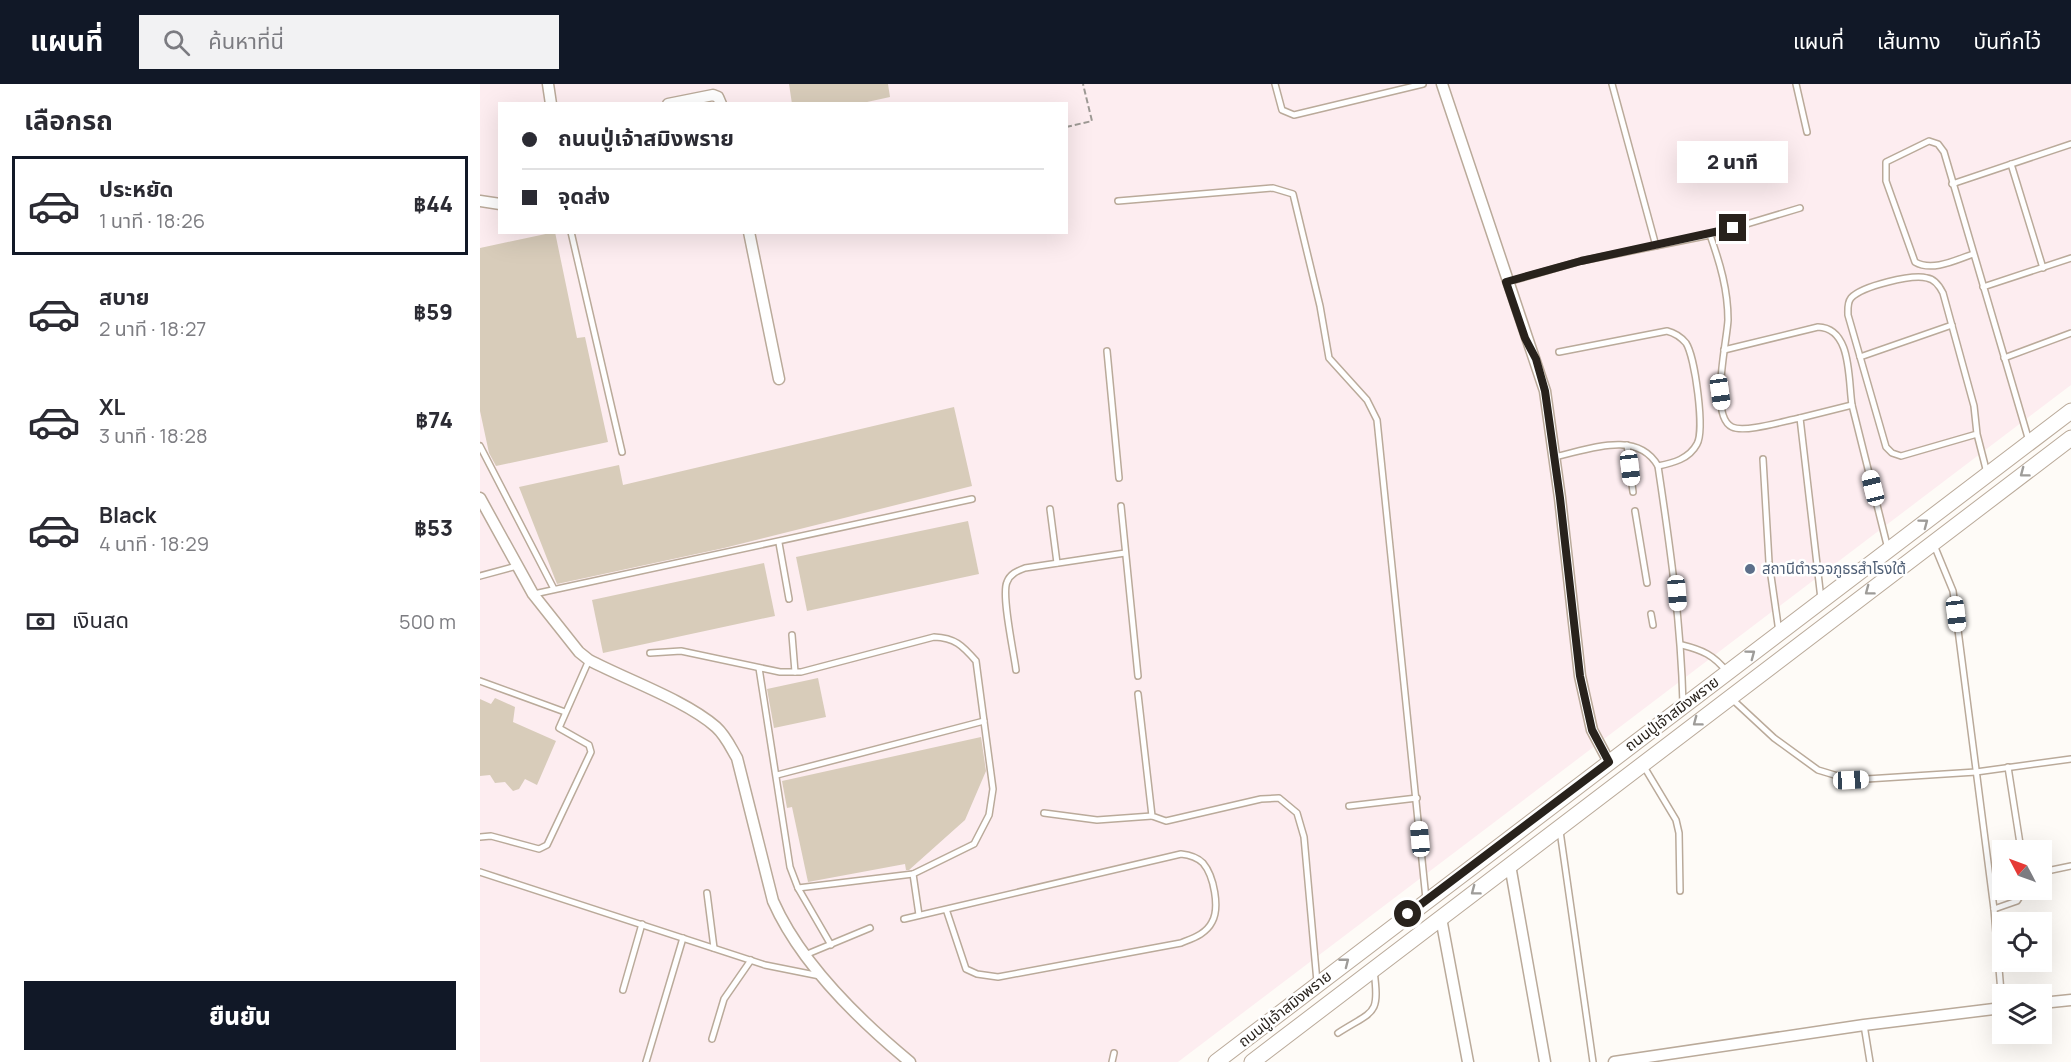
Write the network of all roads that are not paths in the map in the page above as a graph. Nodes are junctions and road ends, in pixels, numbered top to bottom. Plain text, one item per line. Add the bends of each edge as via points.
1 (548, 84) edge
2 (1275, 84) edge
3 (1423, 84) edge
4 (1442, 84) edge
5 (1612, 84) edge
6 (1796, 84) edge
7 (551, 102) edge
8 (678, 102) edge
9 (720, 102) edge
10 (1807, 132) dead end
11 (2071, 144) edge
12 (2011, 164) junction
13 (1952, 184) junction
14 (480, 201) edge
15 (1118, 201) dead end
16 (498, 204) edge
17 (1800, 208) dead end
18 (571, 234) edge
19 (750, 234) edge
20 (1710, 235) junction
21 (1656, 246) junction
22 (1973, 254) junction
23 (2071, 258) edge
24 (2043, 268) junction
25 (1506, 282) junction
26 (1983, 287) junction
27 (1952, 325) junction
28 (2071, 333) edge
29 (1724, 350) junction
30 (1107, 351) dead end
31 (1559, 352) dead end
32 (1860, 357) junction
33 (2004, 358) junction
34 (780, 379) dead end
35 (1852, 405) junction
36 (2071, 411) edge
37 (1800, 418) junction
38 (1977, 434) junction
39 (2071, 438) edge
40 (2029, 442) junction
41 (1627, 445) junction
42 (480, 446) edge
43 (622, 452) dead end
44 (1554, 458) junction
45 (1763, 459) dead end
46 (1658, 466) junction
47 (1988, 474) junction
48 (1119, 478) dead end
49 (1633, 492) dead end
50 (480, 498) edge
51 (972, 499) dead end
52 (1121, 506) dead end
53 (1050, 509) dead end
54 (1635, 511) dead end
55 (779, 543) junction
56 (1933, 543) junction
57 (1888, 550) junction
58 (1125, 553) junction
59 (1057, 563) junction
60 (517, 566) junction
61 (480, 576) edge
62 (1647, 583) dead end
63 (554, 590) junction
64 (533, 594) junction
65 (789, 599) dead end
66 (1822, 602) junction
67 (1651, 614) dead end
68 (1653, 625) dead end
69 (1782, 631) junction
70 (792, 635) dead end
71 (1682, 645) junction
72 (1797, 645) junction
73 (650, 653) dead end
74 (589, 660) junction
75 (759, 668) junction
76 (1016, 670) dead end
77 (795, 672) junction
78 (1727, 672) junction
79 (1138, 676) dead end
80 (480, 681) edge
81 (1138, 694) dead end
82 (1730, 697) junction
83 (1683, 705) junction
84 (565, 712) junction
85 (984, 722) junction
86 (2071, 759) edge
87 (1609, 762) junction
88 (1642, 764) junction
89 (2008, 767) junction
90 (1976, 772) junction
91 (777, 775) junction
92 (1621, 779) junction
93 (1417, 798) junction
94 (1349, 806) dead end
95 (1044, 813) dead end
96 (1152, 816) junction
97 (1559, 827) junction
98 (480, 837) edge
99 (2019, 840) edge
100 (1510, 865) junction
101 (2071, 866) edge
102 (2052, 870) edge
103 (480, 872) edge
104 (914, 874) junction
105 (798, 888) junction
106 (1680, 891) dead end
107 (707, 894) dead end
108 (1426, 900) junction
109 (2018, 900) edge
110 (946, 909) junction
111 (1994, 909) junction
112 (919, 915) junction
113 (1441, 918) junction
114 (904, 919) dead end
115 (642, 924) junction
116 (870, 928) dead end
117 (683, 938) junction
118 (831, 945) junction
119 (714, 948) junction
120 (805, 955) junction
121 (751, 960) junction
122 (1374, 969) junction
123 (823, 976) junction
124 (1317, 984) junction
125 (2000, 984) edge
126 (623, 990) dead end
127 (2071, 1000) edge
128 (2052, 1002) edge
129 (1992, 1007) edge
130 (1864, 1025) junction
131 (1338, 1033) dead end
132 (712, 1039) dead end
133 (1114, 1053) dead end
134 (646, 1062) edge
135 (910, 1062) edge
136 (1112, 1062) edge
137 (1216, 1062) edge
138 (1252, 1062) edge
139 (1468, 1062) edge
140 (1545, 1062) edge
141 (1593, 1062) edge
142 (1614, 1062) edge
143 (1870, 1062) edge

1 - 7 street
2 - 3 lane via 1282,110 1294,115
4 - 25 street
5 - 21 lane
6 - 10 lane
8 - 9 street via 713,95
11 - 12 lane
12 - 13 lane
12 - 24 lane
13 - 22 lane
13 - 22 lane via 1944,152 1935,142 1929,141 1886,162 1886,181 1915,262 1923,267 1936,266
14 - 16 street
15 - 93 lane via 1273,188 1293,194 1329,358 1367,400 1377,420
17 - 20 lane
18 - 43 lane
19 - 34 street
20 - 21 lane
20 - 29 lane via 1723,273 1728,320
21 - 25 lane
22 - 26 lane
23 - 24 lane
24 - 26 lane
25 - 44 street via 1545,391
26 - 33 lane
27 - 32 lane
27 - 32 lane via 1938,283 1928,278 1901,279 1860,291 1847,305
27 - 38 lane via 1974,406
28 - 33 lane
29 - 35 lane via 1828,327 1838,333 1844,345
29 - 37 lane via 1720,392 1724,419 1730,426 1740,429
30 - 48 lane
31 - 46 lane via 1667,331 1682,339 1691,355 1700,418 1699,442 1689,455
32 - 38 lane via 1886,447 1892,453 1901,456
33 - 40 lane
35 - 37 lane
35 - 57 lane
36 - 40 main road, ถนนปู่เจ้าสมิงพราย
37 - 66 lane
38 - 47 lane
39 -> 56 main road, ถนนปู่เจ้าสมิงพราย
40 - 47 main road, ถนนปู่เจ้าสมิงพราย
41 - 44 lane
41 - 46 lane via 1652,455
41 - 49 lane
42 - 63 lane
44 - 87 street via 1580,676 1592,730
45 - 69 lane via 1769,562
46 - 71 lane
57 -> 47 main road, ถนนปู่เจ้าสมิงพราย
50 - 60 street
51 - 55 lane
52 - 58 lane
53 - 59 lane
54 - 62 lane
55 - 63 lane
55 - 65 lane
56 -> 72 main road, ถนนปู่เจ้าสมิงพราย
56 - 90 lane via 1953,591
57 - 66 main road, ถนนปู่เจ้าสมิงพราย
58 - 59 lane
58 - 79 lane
59 - 76 lane via 1024,568 1013,573 1006,583
60 - 61 lane
60 - 64 street
63 - 64 lane
64 - 74 street via 561,633
66 - 69 main road, ถนนปู่เจ้าสมิงพราย
67 - 68 lane
69 - 72 main road
78 -> 69 main road, ถนนปู่เจ้าสมิงพราย
70 - 77 lane
71 - 78 lane via 1717,658
71 - 83 lane
72 - 82 main road, ถนนปู่เจ้าสมิงพราย
73 - 75 lane via 681,651
74 - 84 lane
74 - 120 street via 696,714 727,740 737,758 773,901
75 - 77 lane
75 - 91 lane
77 - 85 lane via 934,637 951,638 976,661
78 - 83 main road, ถนนปู่เจ้าสมิงพราย
80 - 84 lane
81 - 96 lane
82 -> 88 main road, ถนนปู่เจ้าสมิงพราย
82 - 90 lane via 1773,738 1818,770 1851,780
83 - 87 main road, ถนนปู่เจ้าสมิงพราย
84 - 98 lane via 559,728 589,745 591,752 547,845 539,849 491,836
85 - 91 lane
85 - 104 lane via 993,789 984,828 974,844
86 - 89 lane
87 - 92 main road
87 - 108 main road, ถนนปู่เจ้าสมิงพราย
88 - 92 main road, ถนนปู่เจ้าสมิงพราย
88 - 106 lane via 1676,820
89 - 90 lane
89 - 99 lane
90 - 111 lane
91 - 105 lane via 790,867
92 - 97 main road, ถนนปู่เจ้าสมิงพราย
93 - 94 lane
93 - 108 lane
95 - 96 lane via 1097,820
96 - 124 lane via 1166,821 1279,798 1297,813 1304,837
97 - 100 main road, ถนนปู่เจ้าสมิงพราย
97 - 141 lane
100 -> 113 main road, ถนนปู่เจ้าสมิงพราย
100 - 140 street
101 - 102 lane
103 - 115 lane
104 - 105 lane
104 - 112 lane
105 - 118 lane
107 - 119 lane
124 -> 108 main road, ถนนปู่เจ้าสมิงพราย
109 - 111 lane
110 - 110 lane via 1181,854 1192,855 1203,863 1217,909 1212,924 1202,934 1181,943 998,977 966,969
110 - 112 lane
111 - 125 lane
112 - 114 lane
113 - 122 main road, ถนนปู่เจ้าสมิงพราย
113 - 139 street
115 - 117 lane
115 - 126 lane
116 - 118 lane
117 - 119 lane
117 - 134 lane
118 - 120 lane
119 - 121 lane
120 - 123 street
121 - 123 lane
121 - 132 lane via 724,999
122 - 131 lane via 1378,1002 1372,1012
122 - 138 main road, ถนนปู่เจ้าสมิงพราย
123 - 135 street
124 - 137 main road, ถนนปู่เจ้าสมิงพราย
127 - 128 street
129 - 130 street
130 - 142 street
130 - 143 lane
133 - 136 lane

